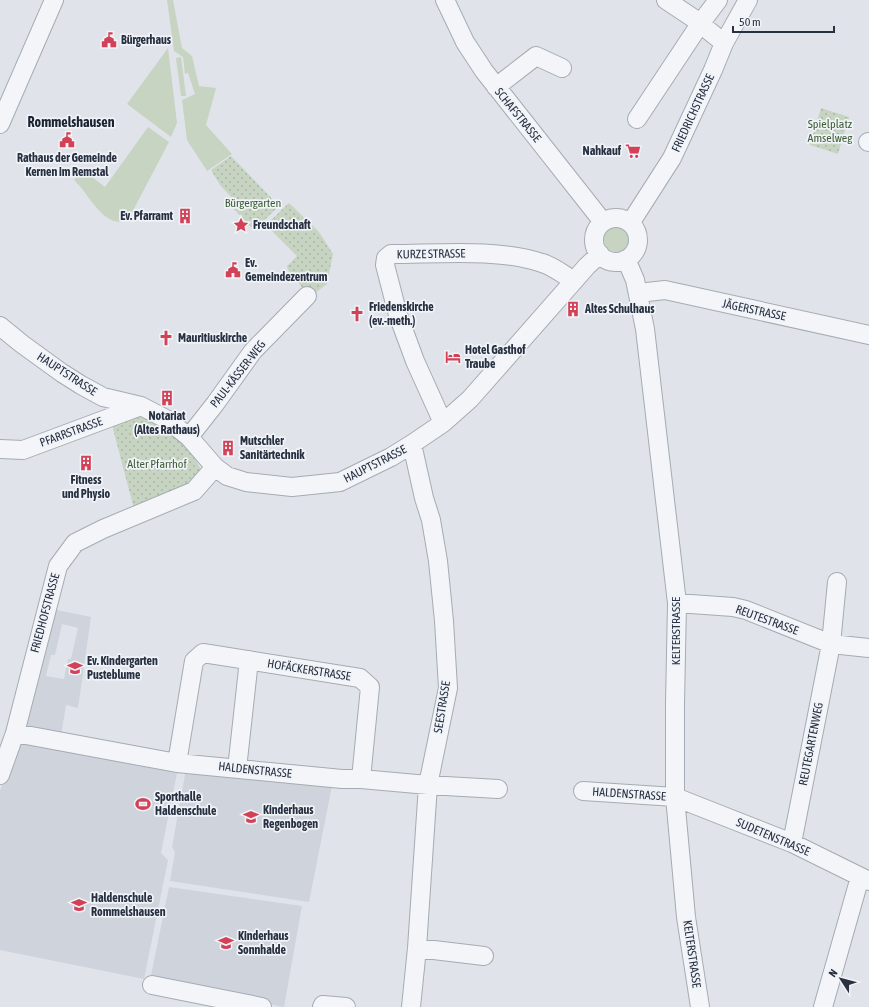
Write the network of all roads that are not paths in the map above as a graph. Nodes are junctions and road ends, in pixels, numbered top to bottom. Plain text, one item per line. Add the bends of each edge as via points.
1 (54, 0) edge
2 (445, 0) edge
3 (666, 0) edge
4 (718, 0) edge
5 (748, 0) edge
6 (700, 24) junction
7 (724, 43) junction
8 (562, 68) dead end
9 (496, 87) junction
10 (637, 119) dead end
11 (0, 124) edge
12 (603, 222) junction
13 (631, 222) junction
14 (600, 254) junction
15 (626, 259) junction
16 (574, 281) junction
17 (638, 293) junction
18 (307, 296) dead end
19 (0, 326) edge
20 (869, 334) edge
21 (141, 406) junction
22 (443, 423) junction
23 (189, 437) junction
24 (412, 444) junction
25 (0, 449) edge
26 (215, 467) junction
27 (836, 582) dead end
28 (677, 603) junction
29 (831, 644) junction
30 (869, 648) edge
31 (249, 660) junction
32 (15, 733) junction
33 (176, 763) junction
34 (236, 769) junction
35 (0, 775) edge
36 (361, 779) junction
37 (428, 785) junction
38 (498, 789) dead end
39 (583, 791) dead end
40 (676, 797) junction
41 (792, 843) junction
42 (865, 879) edge
43 (417, 948) junction
44 (484, 956) dead end
45 (152, 985) dead end
46 (262, 1007) edge
47 (322, 1007) edge
48 (346, 1007) edge
49 (411, 1007) edge
50 (700, 1007) edge
51 (823, 1007) edge

1 - 11 street
2 - 9 street, SCHAFSTRASSE via 465,42
3 - 6 street
4 - 6 street
5 - 7 street, FRIEDRICHSTRASSE
6 - 7 street
6 - 10 street
7 - 13 street, FRIEDRICHSTRASSE via 672,158
8 - 9 street via 536,56
9 - 12 street, SCHAFSTRASSE
12 - 13 street via 613,218
12 - 14 street via 595,236 595,246
13 - 15 street via 638,237 638,244 636,251
14 - 15 street via 611,261
14 - 16 street, HAUPTSTRASSE
15 - 17 street, KELTERSTRASSE
16 - 22 street, HAUPTSTRASSE via 470,399
16 - 22 street, KURZE STRASSE via 543,263 517,256 486,253 391,254 386,258 398,315
17 - 20 street, JÄGERSTRASSE via 665,290
17 - 28 street, KELTERSTRASSE via 645,329
18 - 23 street, PAUL-KÄSSER-WEG via 253,351
19 - 21 street, HAUPTSTRASSE via 81,385 103,397
21 - 23 street, HAUPTSTRASSE via 166,419
21 - 25 street, PFARRSTRASSE via 23,450
22 - 24 street, HAUPTSTRASSE
23 - 26 street, HAUPTSTRASSE
24 - 26 street, HAUPTSTRASSE via 340,482 292,487 246,482 227,476
24 - 37 street, SEESTRASSE via 431,520 438,561 448,688
26 - 32 street, FRIEDHOFSTRASSE via 194,491 75,543 58,566
27 - 29 street, REUTEGARTENWEG
28 - 29 street, REUTESTRASSE via 746,610
28 - 40 street, KELTERSTRASSE
29 - 30 street
29 - 41 street, REUTEGARTENWEG
31 - 33 street, HOFÄCKERSTRASSE via 203,653 194,661
31 - 34 street
31 - 36 street, HOFÄCKERSTRASSE via 360,678 370,687
32 - 33 street, HALDENSTRASSE
32 - 35 street, FRIEDHOFSTRASSE
33 - 34 street, HALDENSTRASSE
34 - 36 street, HALDENSTRASSE
36 - 37 street, HALDENSTRASSE
37 - 38 street, HALDENSTRASSE
37 - 43 street, SEESTRASSE
39 - 40 street, HALDENSTRASSE
40 - 41 street, SUDETENSTRASSE
40 - 50 street, KELTERSTRASSE via 686,917
41 - 42 street, SUDETENSTRASSE
42 - 51 street
43 - 44 street
43 - 49 street, SEESTRASSE
45 - 46 street
47 - 48 street

